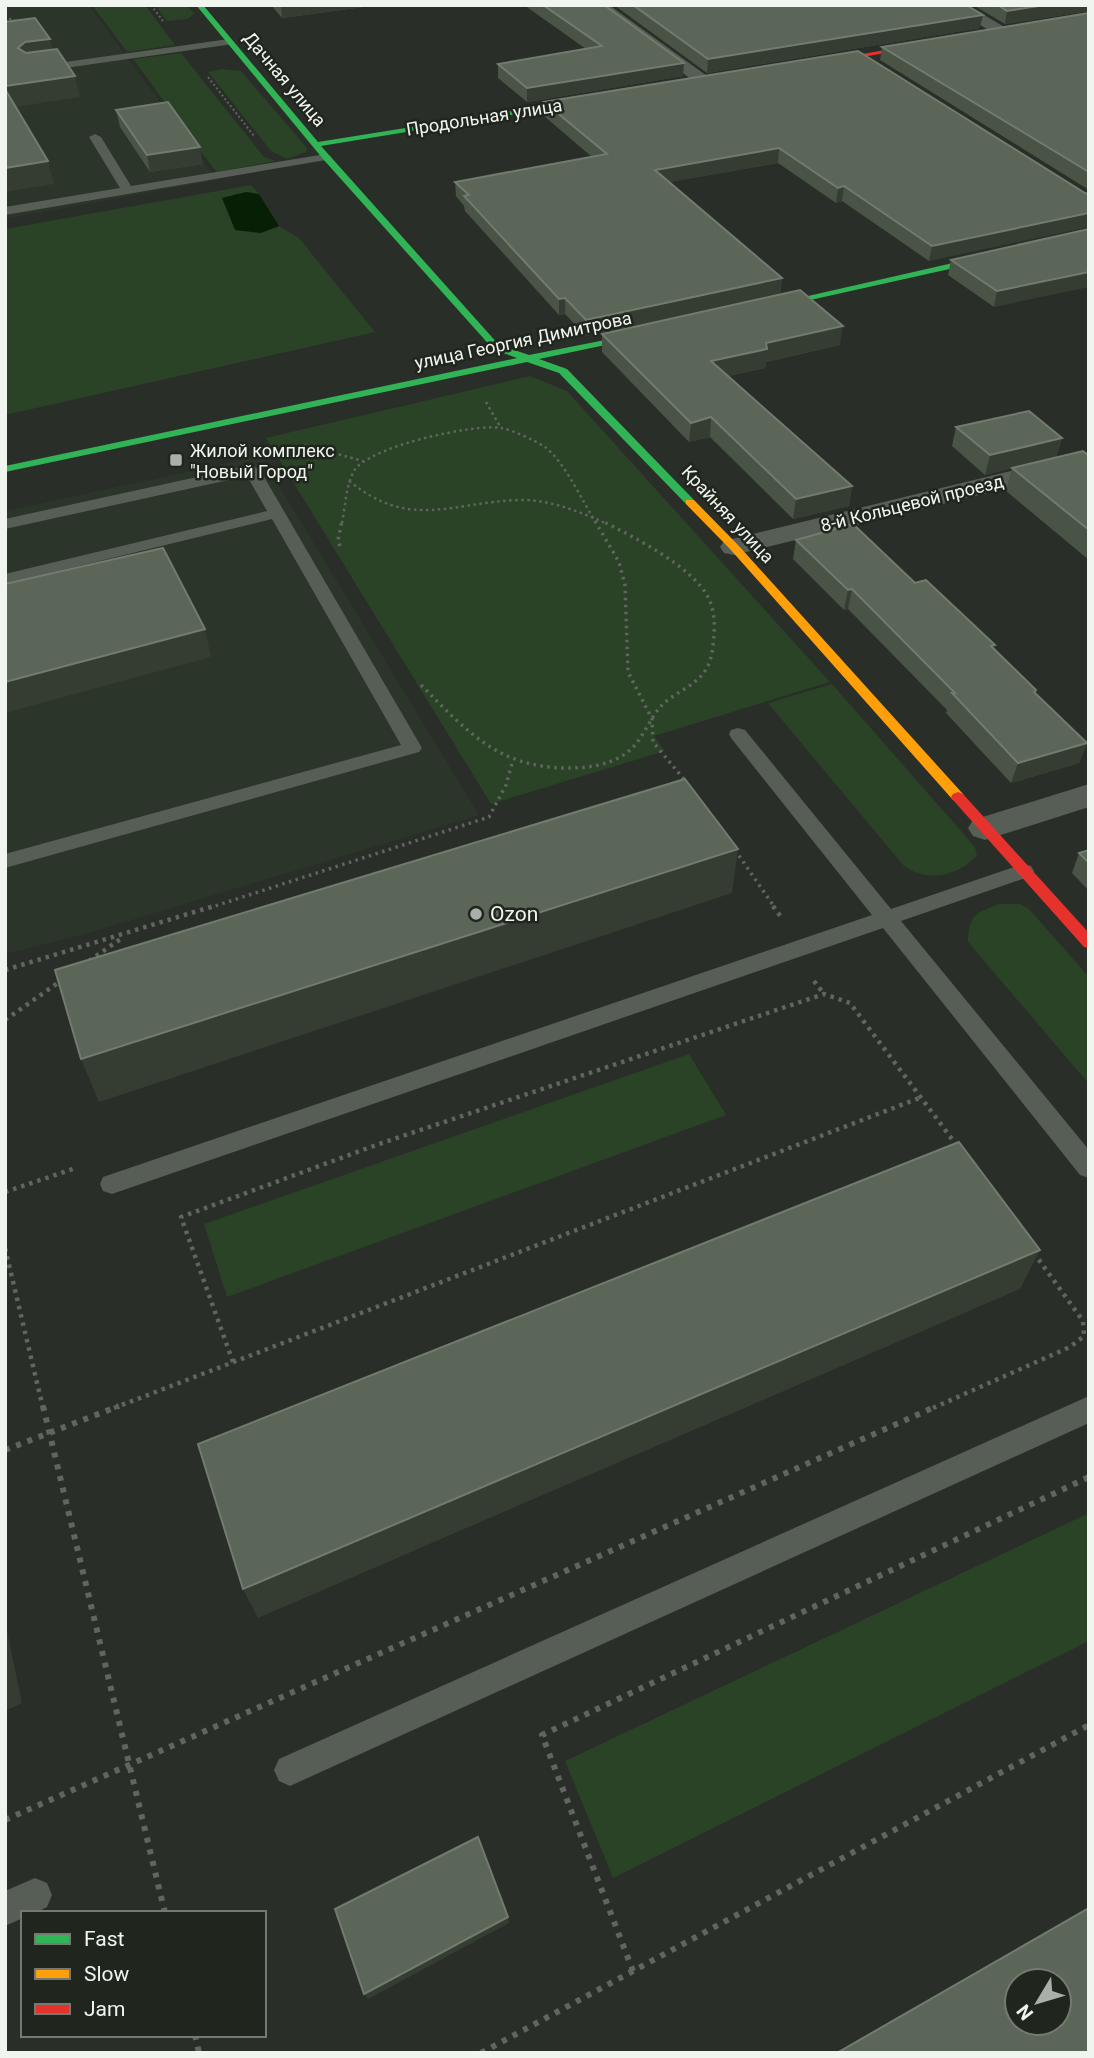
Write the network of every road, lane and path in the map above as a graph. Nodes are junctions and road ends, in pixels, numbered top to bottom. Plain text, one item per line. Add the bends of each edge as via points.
1 (151, 5) edge
2 (199, 5) edge
3 (597, 5) edge
4 (954, 5) edge
5 (1011, 31) joint
6 (978, 36) edge
7 (229, 41) junction
8 (952, 41) edge
9 (184, 48) junction
10 (860, 56) junction
11 (795, 66) edge
12 (31, 69) edge
13 (883, 71) edge
14 (711, 80) joint
15 (678, 85) edge
16 (611, 96) edge
17 (95, 137) dead end
18 (321, 151) junction
19 (284, 164) junction
20 (127, 190) junction
21 (5, 211) edge
22 (1089, 235) edge
23 (736, 313) edge
24 (668, 328) edge
25 (533, 358) junction
26 (485, 400) dead end
27 (501, 428) junction
28 (304, 445) dead end
29 (1089, 460) edge
30 (364, 461) junction
31 (5, 469) edge
32 (349, 481) junction
33 (277, 513) junction
34 (594, 519) junction
35 (5, 524) edge
36 (734, 547) junction
37 (341, 550) dead end
38 (5, 579) edge
39 (419, 683) dead end
40 (652, 719) junction
41 (738, 734) dead end
42 (513, 761) junction
43 (692, 791) edge
44 (1089, 795) edge
45 (985, 828) junction
46 (733, 848) edge
47 (5, 861) edge
48 (1024, 871) junction
49 (887, 918) junction
50 (775, 926) dead end
51 (127, 934) junction
52 (1089, 943) edge
53 (82, 965) edge
54 (5, 970) edge
55 (71, 973) edge
56 (5, 1020) edge
57 (922, 1097) junction
58 (963, 1153) edge
59 (84, 1165) dead end
60 (1089, 1168) edge
61 (112, 1184) dead end
62 (5, 1192) edge
63 (1027, 1243) edge
64 (5, 1248) edge
65 (1084, 1336) junction
66 (1089, 1342) edge
67 (233, 1362) junction
68 (1089, 1409) edge
69 (49, 1433) junction
70 (5, 1450) edge
71 (1089, 1477) edge
72 (1089, 1725) edge
73 (129, 1765) junction
74 (290, 1770) dead end
75 (5, 1820) edge
76 (165, 1911) edge
77 (634, 1971) junction
78 (481, 2053) edge

1 - 9 path
2 - 7 street, Дачная улица
3 - 14 street
4 - 5 street
5 - 6 street
7 - 9 lane
7 - 18 street, Дачная улица
8 - 10 street
9 - 12 lane
9 - 19 path via 267,152
10 - 11 street
10 - 13 street
14 - 15 street
16 - 18 street, Продольная улица
17 - 20 lane
18 - 19 lane
18 - 25 street, Крайняя улица via 496,346
19 - 20 lane
20 - 21 lane
22 - 23 street
24 - 25 street, улица Георгия Димитрова
25 - 31 street, улица Георгия Димитрова
25 - 36 street, Крайняя улица via 563,371
26 - 27 path
27 - 30 path via 446,432
27 - 34 path via 546,448
28 - 30 path
29 - 36 street, 8-й Кольцевой проезд
30 - 32 path
32 - 34 path via 371,500 407,510 433,512 520,500 558,506
32 - 37 path via 338,540
33 - 35 lane via 252,470
33 - 38 lane
33 - 47 lane via 412,748
34 - 40 path via 619,562 625,585 628,672
34 - 40 path via 654,548 708,595 715,624 705,672 660,706
36 - 45 street, Крайняя улица
39 - 42 path via 471,733
40 - 42 path via 623,756 595,765 555,767
40 - 43 path via 653,743
41 - 49 lane
42 - 51 path via 489,817
44 - 45 street
45 - 48 street, Крайняя улица
46 - 50 path via 782,916
48 - 49 lane
48 - 52 street, Крайняя улица
49 - 60 lane
49 - 61 lane
51 - 53 path
51 - 54 path
55 - 56 path
57 - 58 path
57 - 67 path
57 - 67 path via 850,1003 824,994 379,1144 181,1217
59 - 62 path
63 - 65 path via 1083,1321
64 - 69 path
65 - 66 path
65 - 73 path via 1058,1352
67 - 69 path
68 - 74 lane
69 - 70 path
69 - 73 path
71 - 77 path via 542,1735
72 - 77 path
73 - 75 path
73 - 76 path
77 - 78 path

